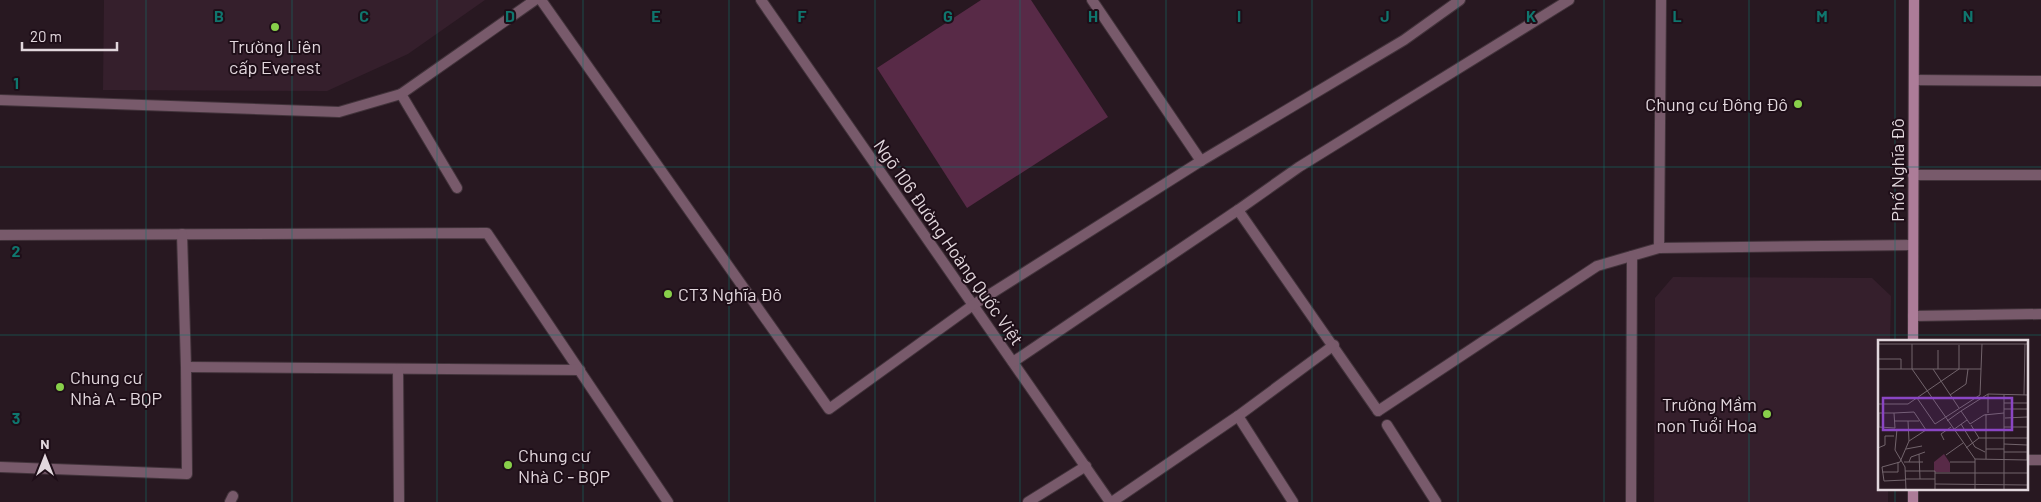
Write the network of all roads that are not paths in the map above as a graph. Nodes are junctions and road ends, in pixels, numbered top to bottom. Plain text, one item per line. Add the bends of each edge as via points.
1 (535, 0) edge
2 (540, 0) edge
3 (761, 0) edge
4 (1092, 0) edge
5 (1460, 0) edge
6 (1569, 0) edge
7 (1661, 0) edge
8 (1914, 0) edge
9 (1914, 80) junction
10 (2041, 81) edge
11 (401, 94) junction
12 (0, 100) edge
13 (1201, 161) junction
14 (1913, 175) junction
15 (2041, 175) edge
16 (457, 188) dead end
17 (1238, 210) junction
18 (182, 234) junction
19 (0, 236) edge
20 (1913, 245) junction
21 (1660, 248) junction
22 (1632, 256) junction
23 (973, 305) junction
24 (2041, 314) edge
25 (1913, 316) junction
26 (1913, 340) edge
27 (1334, 345) junction
28 (1013, 362) junction
29 (186, 367) junction
30 (398, 369) junction
31 (580, 370) junction
32 (1238, 416) junction
33 (1387, 425) dead end
34 (2028, 460) edge
35 (2041, 460) edge
36 (1086, 466) junction
37 (0, 468) edge
38 (399, 502) edge
39 (668, 502) edge
40 (1028, 502) edge
41 (1111, 502) edge
42 (1293, 502) edge
43 (1436, 502) edge
44 (1631, 502) edge

1 - 11 street
2 - 23 street via 829,409
3 - 23 street, Ngõ 106 Đường Hoàng Quốc Việt
4 - 13 street
5 - 13 street via 1404,40
6 - 17 street via 1300,167
7 - 21 street
8 - 9 street, Phố Nghĩa Đô
9 - 10 street
9 - 14 street, Phố Nghĩa Đô
11 - 12 street via 339,112
11 - 16 street
13 - 23 street
14 - 15 street
14 - 20 street, Phố Nghĩa Đô
17 - 27 street
17 - 28 street
18 - 19 street
18 - 29 street
18 - 31 street via 487,233
20 - 21 street
20 - 25 street, Phố Nghĩa Đô
21 - 22 street
22 - 27 street via 1597,266 1378,411
22 - 44 street
23 - 28 street, Ngõ 106 Đường Hoàng Quốc Việt
24 - 25 street
25 - 26 street, Phố Nghĩa Đô
27 - 32 street
28 - 36 street, Ngõ 106 Đường Hoàng Quốc Việt
29 - 30 street
29 - 37 street via 187,474
30 - 31 street
30 - 38 street
31 - 39 street
32 - 41 street
32 - 42 street
33 - 43 street
34 - 35 street
36 - 40 street
36 - 41 street, Ngõ 106 Đường Hoàng Quốc Việt

